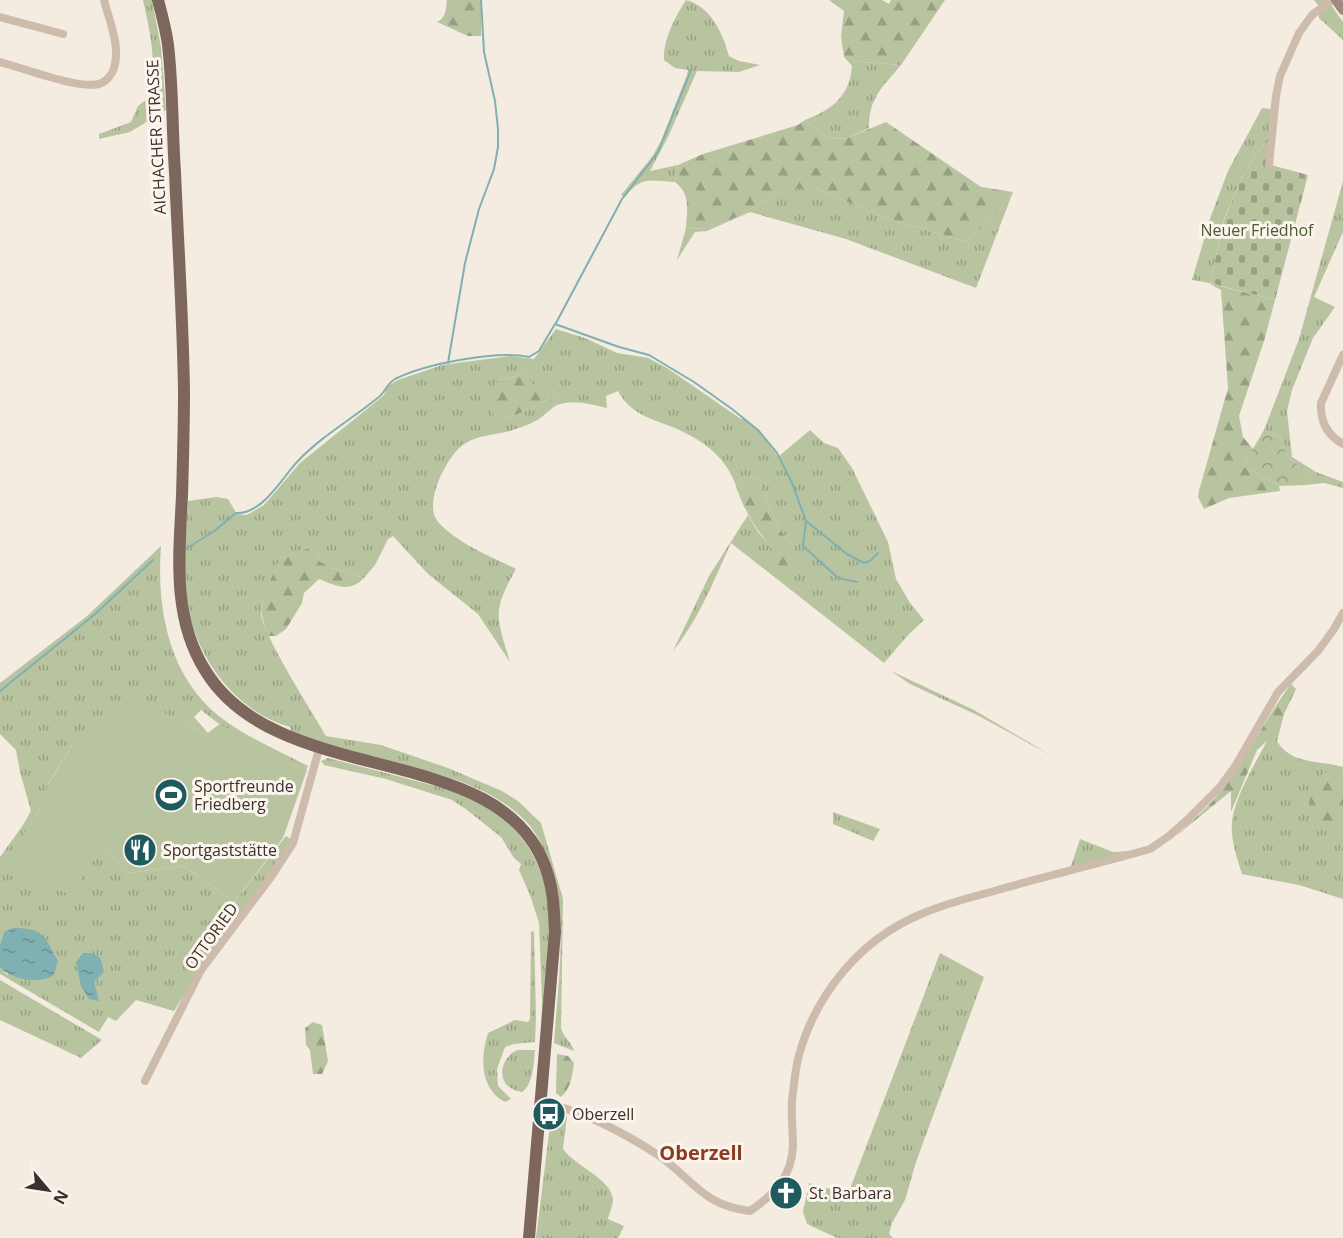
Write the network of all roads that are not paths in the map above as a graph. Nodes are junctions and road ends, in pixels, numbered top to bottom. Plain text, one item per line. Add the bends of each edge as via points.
1 (104, 0) edge
2 (158, 0) edge
3 (1334, 0) edge
4 (1343, 10) edge
5 (0, 17) edge
6 (63, 34) dead end
7 (0, 62) edge
8 (1269, 165) dead end
9 (1343, 355) edge
10 (1343, 444) edge
11 (1343, 613) edge
12 (319, 749) junction
13 (145, 1081) dead end
14 (542, 1102) junction
15 (528, 1238) edge

1 - 7 street via 116,56 111,76 103,83 73,82
2 - 12 main road, AICHACHER STRASSE via 168,47 180,274 184,392 180,601 190,640 205,671 221,691 239,709 271,729
3 - 4 main road
3 - 8 street via 1312,15 1299,33 1280,76
5 - 6 street
9 - 10 street via 1321,411 1328,432
11 - 14 street via 1318,651 1278,692 1220,787 1169,836 1150,849 937,907 894,927 845,967 819,1007 799,1056 789,1168 774,1193 750,1211 709,1199 660,1157 627,1137 565,1108
12 - 13 street, OTTORIED via 293,843 201,970
12 - 14 main road, AICHACHER STRASSE via 409,772 482,797 505,812 536,847 548,872 555,932
14 - 15 main road, AICHACHER STRASSE

